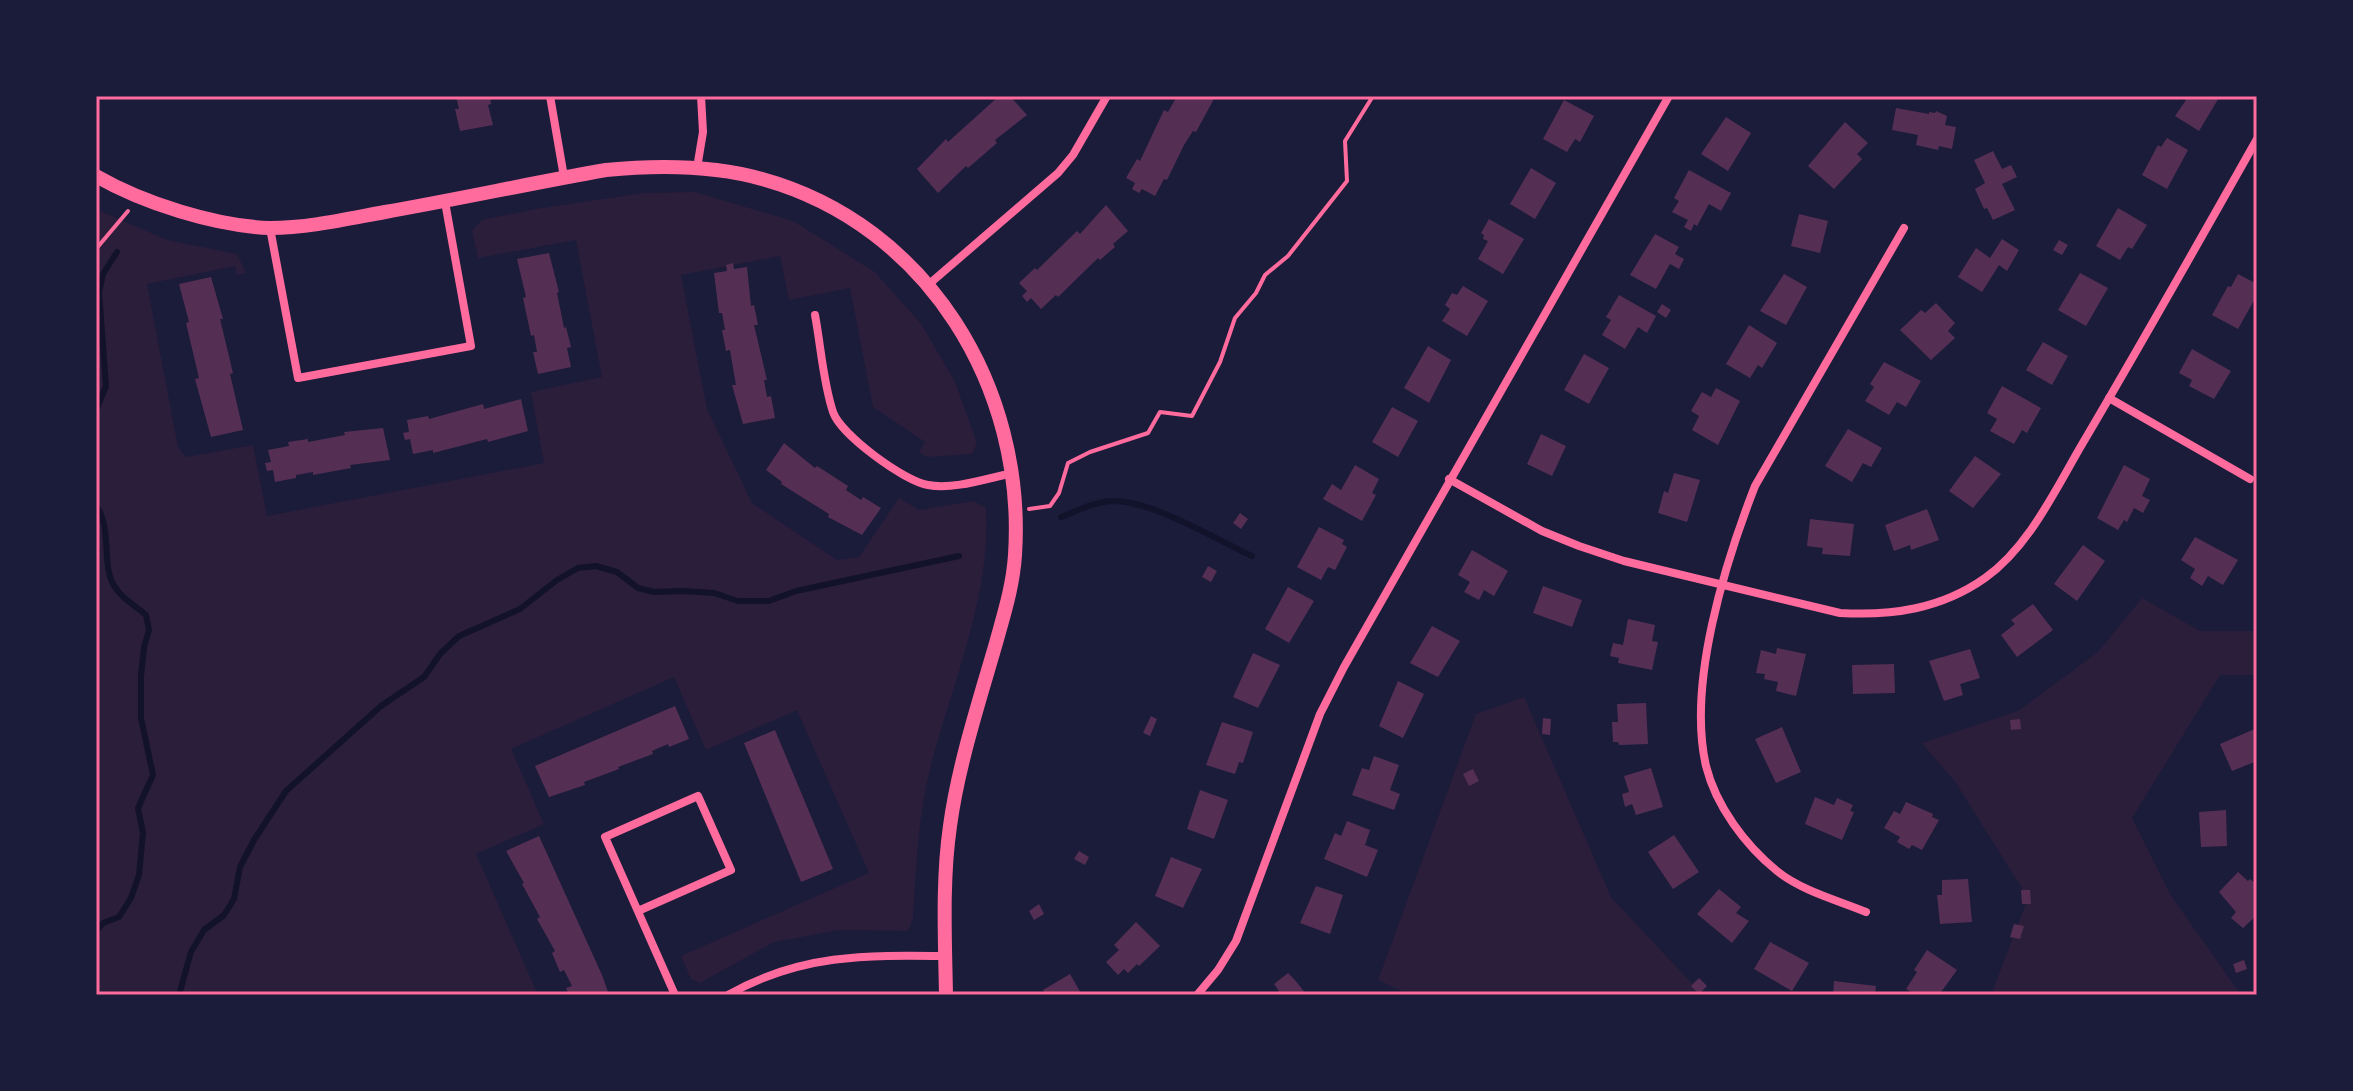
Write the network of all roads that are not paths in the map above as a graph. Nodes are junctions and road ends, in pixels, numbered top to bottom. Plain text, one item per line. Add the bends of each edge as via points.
1 (550, 96) edge
2 (701, 96) edge
3 (1107, 96) edge
4 (1669, 96) edge
5 (2257, 139) edge
6 (697, 168) junction
7 (96, 176) edge
8 (564, 177) junction
9 (445, 202) junction
10 (270, 228) junction
11 (1904, 228) dead end
12 (928, 285) junction
13 (815, 315) dead end
14 (2109, 398) junction
15 (1014, 473) junction
16 (1449, 479) junction
17 (2250, 479) dead end
18 (1723, 584) junction
19 (638, 911) junction
20 (1866, 912) dead end
21 (945, 956) junction
22 (675, 995) edge
23 (728, 995) edge
24 (946, 995) edge
25 (1197, 995) edge

1 - 8 street
2 - 6 street
3 - 12 street via 1058,173
4 - 16 street
5 - 14 street
6 - 8 street via 645,167
6 - 12 street via 763,179 817,201 879,238
7 - 10 street via 139,197 225,222
8 - 9 street
9 - 10 street
9 - 10 street via 471,346 298,378
11 - 18 street via 1755,486
12 - 15 street via 975,355 1000,416
13 - 15 street via 833,413 855,441 929,486
14 - 17 street
14 - 18 street via 2012,554 1960,594 1929,606 1873,615 1840,613
15 - 21 street via 1011,592 950,825
16 - 18 street via 1579,546
16 - 25 street via 1320,714 1236,941
18 - 20 street via 1701,699 1702,737 1716,793 1732,822 1778,872
19 - 19 street via 605,837 698,796 731,870
19 - 22 street
21 - 23 street via 872,955 808,962
21 - 24 street

